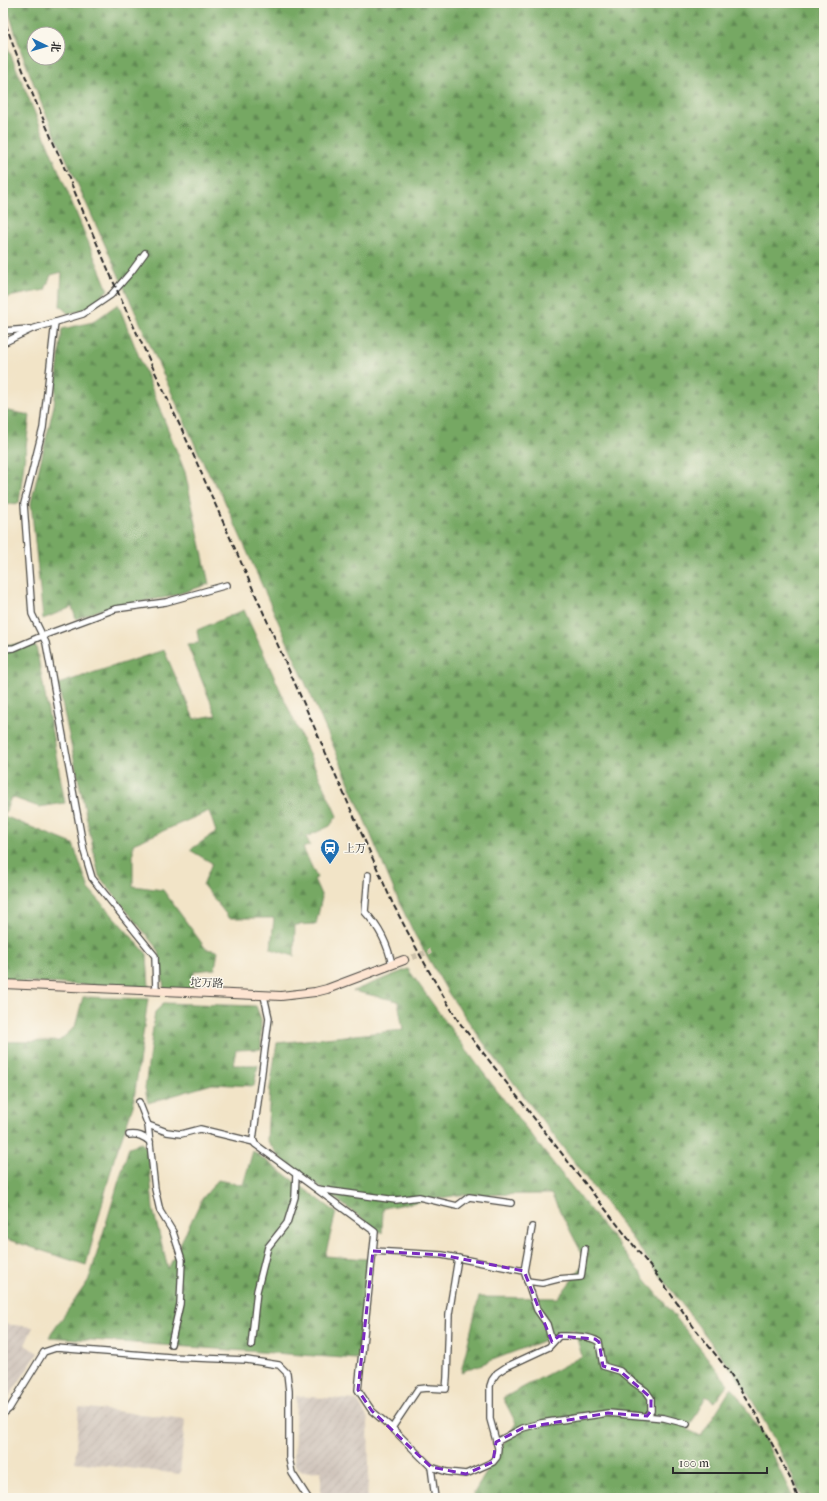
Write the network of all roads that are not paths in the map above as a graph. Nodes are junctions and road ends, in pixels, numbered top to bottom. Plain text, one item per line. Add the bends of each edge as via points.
1 (145, 253) dead end
2 (56, 322) junction
3 (32, 329) junction
4 (3, 331) edge
5 (3, 343) edge
6 (227, 586) dead end
7 (42, 636) junction
8 (3, 649) edge
9 (368, 875) dead end
10 (404, 960) tunnel mouth
11 (392, 965) junction
12 (3, 984) edge
13 (156, 991) junction
14 (264, 996) junction
15 (139, 1102) dead end
16 (148, 1125) junction
17 (129, 1135) dead end
18 (150, 1142) junction
19 (254, 1142) junction
20 (296, 1174) junction
21 (317, 1189) junction
22 (511, 1203) dead end
23 (532, 1227) dead end
24 (585, 1249) dead end
25 (373, 1251) junction
26 (458, 1258) junction
27 (524, 1271) junction
28 (527, 1281) junction
29 (552, 1342) junction
30 (171, 1344) dead end
31 (251, 1346) dead end
32 (3, 1414) edge
33 (647, 1416) junction
34 (687, 1424) dead end
35 (392, 1428) junction
36 (496, 1442) junction
37 (431, 1468) junction
38 (308, 1498) edge
39 (435, 1498) edge

1 - 2 street via 111,295 84,314
2 - 3 street
2 - 7 street via 42,428 24,504 32,614
3 - 4 street
3 - 5 street
6 - 7 street via 166,602 115,609
7 - 8 street via 14,648
7 - 13 street via 46,643 84,851 92,878 155,956
9 - 11 street via 365,912 376,923 384,938
10 - 11 main road, 坨万路
11 - 14 main road, 坨万路 via 315,992
12 - 13 main road, 坨万路
13 - 14 main road, 坨万路
14 - 19 street via 269,1018
15 - 16 street
16 - 18 street
16 - 19 street via 167,1132 182,1134 200,1130
17 - 18 street via 138,1134
18 - 30 street via 160,1211 173,1232 182,1260 180,1304
19 - 20 street
20 - 21 street
20 - 31 street via 294,1196 287,1223 268,1247 257,1291
21 - 22 street via 396,1200 419,1197 457,1206 469,1197
21 - 25 street via 375,1232
23 - 27 street
24 - 28 street via 581,1277 542,1283
25 - 26 street
25 - 35 street via 358,1390 372,1411
26 - 27 street
26 - 35 street via 450,1314 446,1389 418,1389
27 - 28 street
28 - 29 street via 537,1310 547,1324
29 - 33 street via 559,1336 595,1339 600,1342 603,1366 620,1371 652,1398 651,1411
29 - 36 street via 549,1346 496,1373 492,1380 490,1419
32 - 38 street via 9,1409 44,1352 56,1348 246,1360 279,1365 287,1373 289,1458 292,1473
33 - 34 street
33 - 36 street via 608,1414 541,1424 523,1428
35 - 37 street
36 - 37 street via 498,1448 494,1462 466,1474
37 - 39 street

